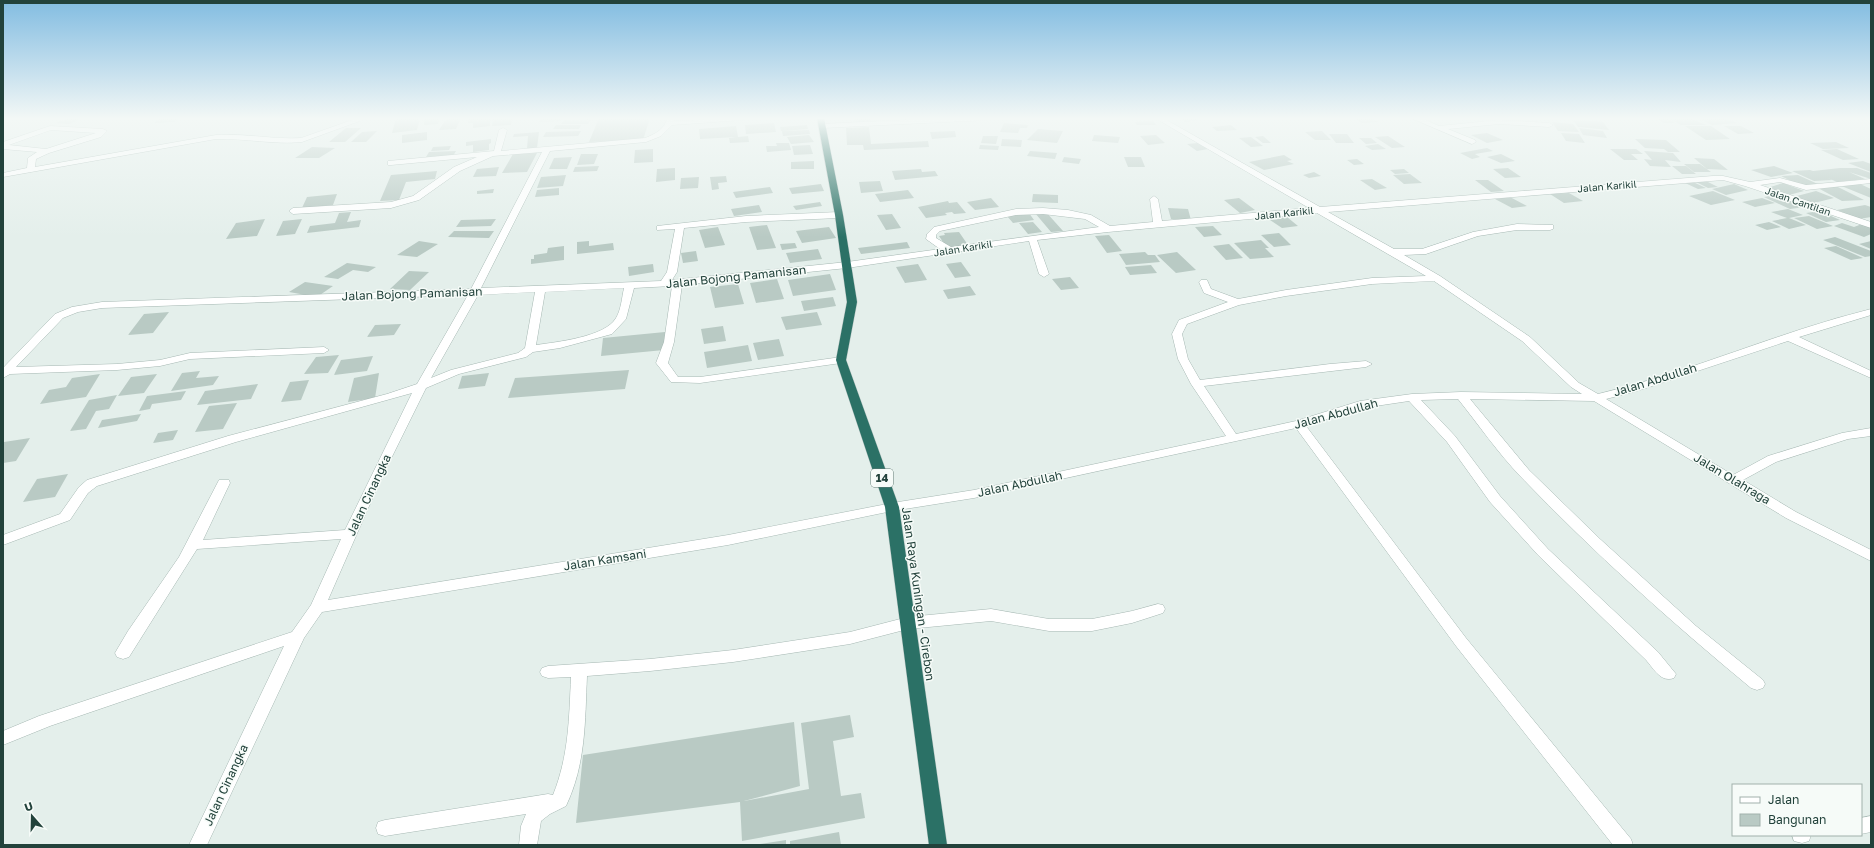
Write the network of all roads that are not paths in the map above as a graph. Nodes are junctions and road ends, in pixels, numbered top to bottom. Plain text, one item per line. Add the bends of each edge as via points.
1 (33, 158) edge
2 (100, 158) edge
3 (448, 158) edge
4 (483, 158) edge
5 (543, 158) edge
6 (828, 158) edge
7 (1227, 158) edge
8 (391, 163) dead end
9 (31, 170) junction
10 (3, 175) edge
11 (1724, 178) joint
12 (1871, 181) edge
13 (1748, 184) junction
14 (1154, 198) dead end
15 (1318, 210) junction
16 (293, 211) dead end
17 (839, 215) junction
18 (1871, 220) edge
19 (1861, 221) junction
20 (1158, 225) junction
21 (1871, 225) edge
22 (680, 226) junction
23 (1550, 227) dead end
24 (660, 228) dead end
25 (1108, 228) junction
26 (1032, 238) junction
27 (949, 250) junction
28 (1394, 252) junction
29 (847, 265) junction
30 (1044, 274) dead end
31 (1437, 278) junction
32 (677, 282) junction
33 (1204, 282) dead end
34 (664, 284) junction
35 (630, 285) junction
36 (541, 289) junction
37 (475, 291) junction
38 (1237, 302) junction
39 (1871, 312) edge
40 (1789, 337) junction
41 (324, 350) dead end
42 (530, 350) junction
43 (841, 360) junction
44 (1366, 364) dead end
45 (5, 373) edge
46 (1871, 374) edge
47 (1197, 384) junction
48 (421, 386) junction
49 (1461, 394) junction
50 (1412, 397) junction
51 (1595, 398) junction
52 (1300, 424) junction
53 (1871, 432) edge
54 (1233, 438) junction
55 (1733, 480) junction
56 (224, 483) dead end
57 (892, 507) junction
58 (350, 534) junction
59 (3, 540) edge
60 (192, 545) junction
61 (1871, 556) edge
62 (317, 607) junction
63 (1158, 609) dead end
64 (908, 623) junction
65 (297, 636) junction
66 (123, 653) dead end
67 (579, 670) junction
68 (548, 672) dead end
69 (1668, 674) dead end
70 (1757, 684) dead end
71 (3, 738) edge
72 (560, 800) junction
73 (385, 828) dead end
74 (198, 845) edge
75 (528, 845) edge
76 (938, 845) edge
77 (1624, 845) edge

1 - 9 street
2 - 9 street
3 - 8 street
4 - 16 street via 457,169 416,198 403,203
5 - 37 street, Jalan Cinangka
6 - 17 highway, Jalan Raya Kuningan - Cirebon / 14
7 - 15 street, Jalan Olahraga
9 - 10 street
11 - 13 street, Jalan Cantilan
11 - 15 street, Jalan Karikil
12 - 13 street via 1806,188 1780,180
13 - 19 street, Jalan Cantilan
14 - 20 street
15 - 20 street, Jalan Karikil
15 - 28 street, Jalan Olahraga
17 - 22 street via 746,219
17 - 29 highway, Jalan Raya Kuningan - Cirebon / 14
18 - 19 street
19 - 21 street, Jalan Cantilan
20 - 25 street, Jalan Karikil
22 - 24 street
22 - 34 street via 672,272
23 - 28 street via 1518,227 1476,234 1423,252
25 - 26 street, Jalan Karikil
25 - 27 street via 1088,217 1068,213 1016,212 937,229 931,234 931,239
26 - 27 street, Jalan Karikil
26 - 30 street
27 - 29 street, Jalan Karikil
28 - 31 street, Jalan Olahraga
29 - 32 street, Jalan Bojong Pamanisan
29 - 43 highway, Jalan Raya Kuningan - Cirebon / 14 via 852,302
31 - 38 street via 1372,281
31 - 51 street, Jalan Olahraga via 1526,339 1575,385
32 - 34 street, Jalan Bojong Pamanisan
32 - 43 street via 669,342 662,363 675,380 700,380
33 - 38 street via 1207,291
34 - 35 street, Jalan Bojong Pamanisan
35 - 36 street, Jalan Bojong Pamanisan
35 - 42 street via 621,319 608,332
36 - 37 street, Jalan Bojong Pamanisan
36 - 42 street
37 - 45 street, Jalan Bojong Pamanisan via 86,306 59,316
37 - 48 street, Jalan Cinangka
38 - 47 street via 1183,322 1177,334 1183,359
39 - 40 street, Jalan Abdullah
40 - 46 street
40 - 51 street, Jalan Abdullah via 1633,389
41 - 45 street via 190,356 129,366
42 - 48 street via 522,355 455,372
43 - 57 highway, Jalan Raya Kuningan - Cirebon / 14
44 - 47 street
47 - 54 street
48 - 58 street, Jalan Cinangka
48 - 59 street via 232,439 92,483 81,492 65,517
49 - 50 street, Jalan Abdullah
49 - 51 street, Jalan Abdullah
49 - 70 street via 1524,473 1691,630
50 - 52 street, Jalan Abdullah via 1360,405
50 - 69 street via 1451,439 1495,499 1543,552
51 - 55 street, Jalan Olahraga
52 - 54 street, Jalan Abdullah
52 - 77 street via 1461,642
53 - 55 street via 1846,436 1772,459
54 - 57 street, Jalan Abdullah via 974,494
55 - 61 street, Jalan Olahraga via 1791,515
56 - 60 street
57 - 62 street, Jalan Kamsani via 728,540
57 - 64 highway, Jalan Raya Kuningan - Cirebon / 14
58 - 60 street
58 - 62 street, Jalan Cinangka
60 - 66 street via 170,583 135,630
62 - 65 street, Jalan Cinangka
63 - 64 street via 1132,618 1092,625 1049,625 991,615
64 - 67 street via 850,638 733,656
64 - 76 highway, Jalan Raya Kuningan - Cirebon / 14
65 - 71 street via 45,720
65 - 74 street, Jalan Cinangka
67 - 68 street
67 - 72 street via 576,743 570,774
72 - 73 street
72 - 75 street via 534,814 530,822

